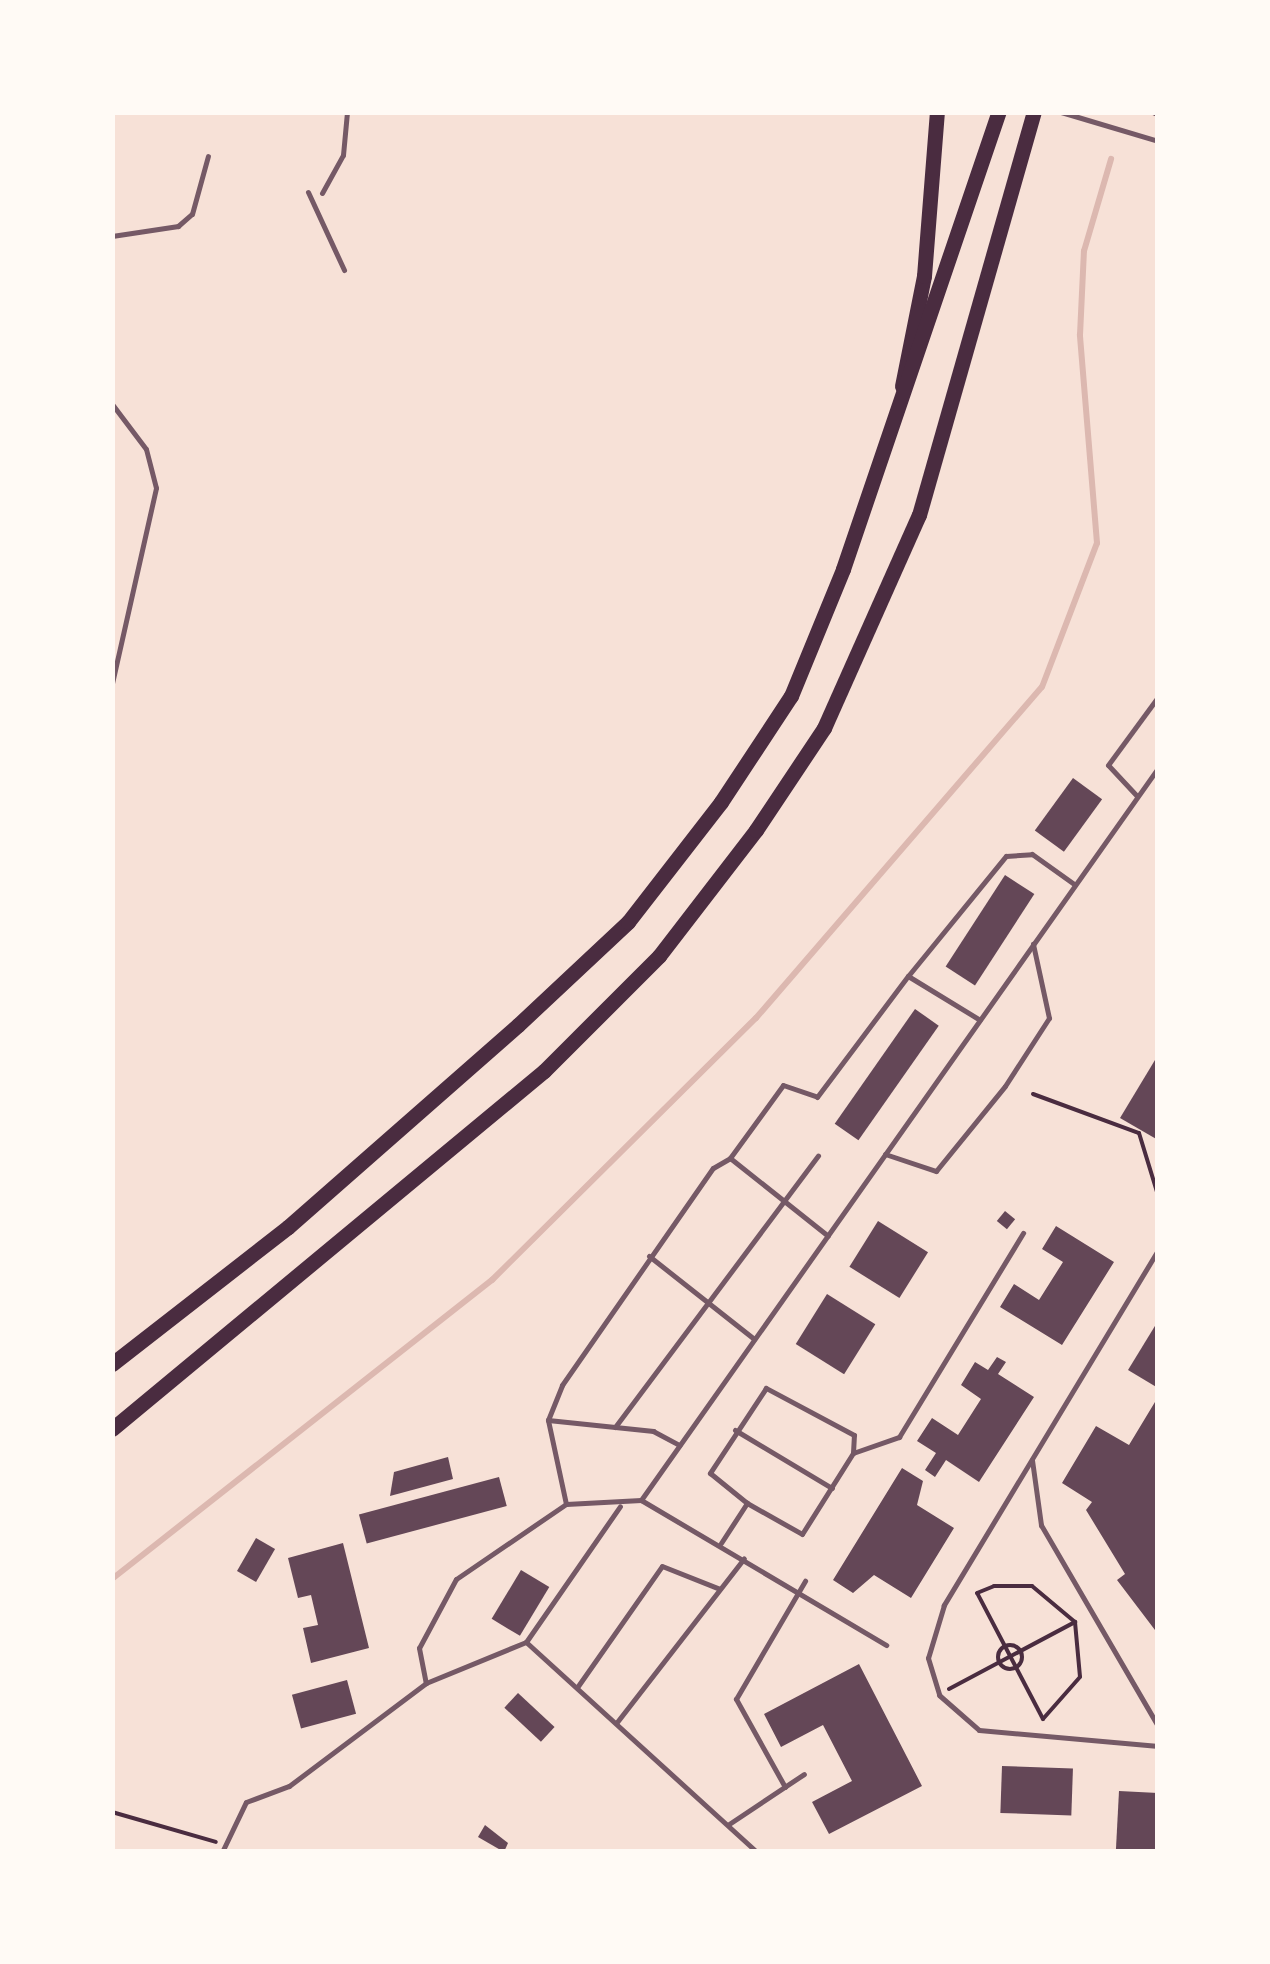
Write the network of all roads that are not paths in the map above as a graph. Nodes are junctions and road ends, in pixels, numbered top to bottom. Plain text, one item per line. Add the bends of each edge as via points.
1 (346, 112) edge
2 (937, 112) edge
3 (999, 112) edge
4 (1034, 112) edge
5 (1061, 112) edge
6 (1158, 141) edge
7 (208, 156) dead end
8 (308, 192) dead end
9 (322, 193) dead end
10 (112, 236) edge
11 (344, 270) dead end
12 (112, 404) edge
13 (890, 452) junction
14 (112, 683) edge
15 (1158, 697) edge
16 (1158, 768) edge
17 (1137, 796) junction
18 (1074, 884) junction
19 (1033, 944) junction
20 (908, 976) junction
21 (980, 1020) junction
22 (885, 1154) junction
23 (818, 1156) dead end
24 (730, 1158) junction
25 (784, 1198) junction
26 (1023, 1233) dead end
27 (828, 1236) junction
28 (1158, 1250) edge
29 (649, 1256) junction
30 (708, 1298) junction
31 (754, 1339) junction
32 (112, 1364) edge
33 (548, 1420) junction
34 (614, 1427) junction
35 (112, 1430) edge
36 (736, 1430) junction
37 (678, 1445) junction
38 (854, 1454) junction
39 (1032, 1457) junction
40 (832, 1488) junction
41 (641, 1500) junction
42 (747, 1503) junction
43 (566, 1504) junction
44 (620, 1506) junction
45 (721, 1543) junction
46 (745, 1557) junction
47 (805, 1581) dead end
48 (720, 1589) junction
49 (800, 1590) junction
50 (526, 1642) junction
51 (886, 1644) dead end
52 (426, 1682) junction
53 (578, 1686) junction
54 (617, 1722) junction
55 (1158, 1726) edge
56 (1158, 1746) edge
57 (804, 1774) dead end
58 (785, 1787) junction
59 (729, 1824) junction
60 (222, 1848) edge
61 (758, 1852) edge

1 - 9 lane via 343,154
2 - 13 main road via 924,276
3 - 13 main road
4 - 35 main road via 919,515 824,728 756,830 658,956 544,1071
5 - 6 lane
7 - 10 lane via 192,214 178,226
8 - 11 lane
12 - 14 lane via 146,449 156,488
13 - 32 main road via 791,696 628,922 288,1227
15 - 17 lane via 1108,766
16 - 17 lane
17 - 18 lane
18 - 19 lane
18 - 20 lane via 1032,854 1006,856
19 - 21 lane
19 - 22 lane via 1049,1018 1005,1086 936,1170
20 - 21 lane
20 - 24 lane via 817,1097 782,1085
21 - 22 lane
22 - 27 lane
23 - 25 lane
24 - 25 lane
24 - 29 lane
25 - 27 lane
25 - 30 lane
26 - 38 lane via 899,1438
27 - 31 lane
28 - 39 lane
29 - 30 lane
29 - 33 lane
30 - 31 lane
30 - 34 lane
31 - 37 lane
33 - 34 lane
33 - 43 lane
34 - 37 lane
36 - 38 lane via 766,1388 784,1390 854,1436
36 - 40 lane
36 - 42 lane via 711,1476
37 - 41 lane
38 - 40 lane
39 - 55 lane via 1041,1525
39 - 56 lane via 932,1630 932,1677 968,1723 1005,1737
40 - 42 lane via 802,1534
41 - 44 lane
41 - 45 lane
42 - 45 lane
43 - 44 lane
43 - 52 lane via 456,1578 419,1648
44 - 50 lane
45 - 46 lane
46 - 48 lane
46 - 49 lane
47 - 49 lane
48 - 53 lane via 662,1566
48 - 54 lane
49 - 51 lane
49 - 58 lane via 736,1699
50 - 52 lane
50 - 53 lane
52 - 60 lane via 288,1786 246,1802
53 - 54 lane
54 - 59 lane
57 - 58 lane
58 - 59 lane
59 - 61 lane

